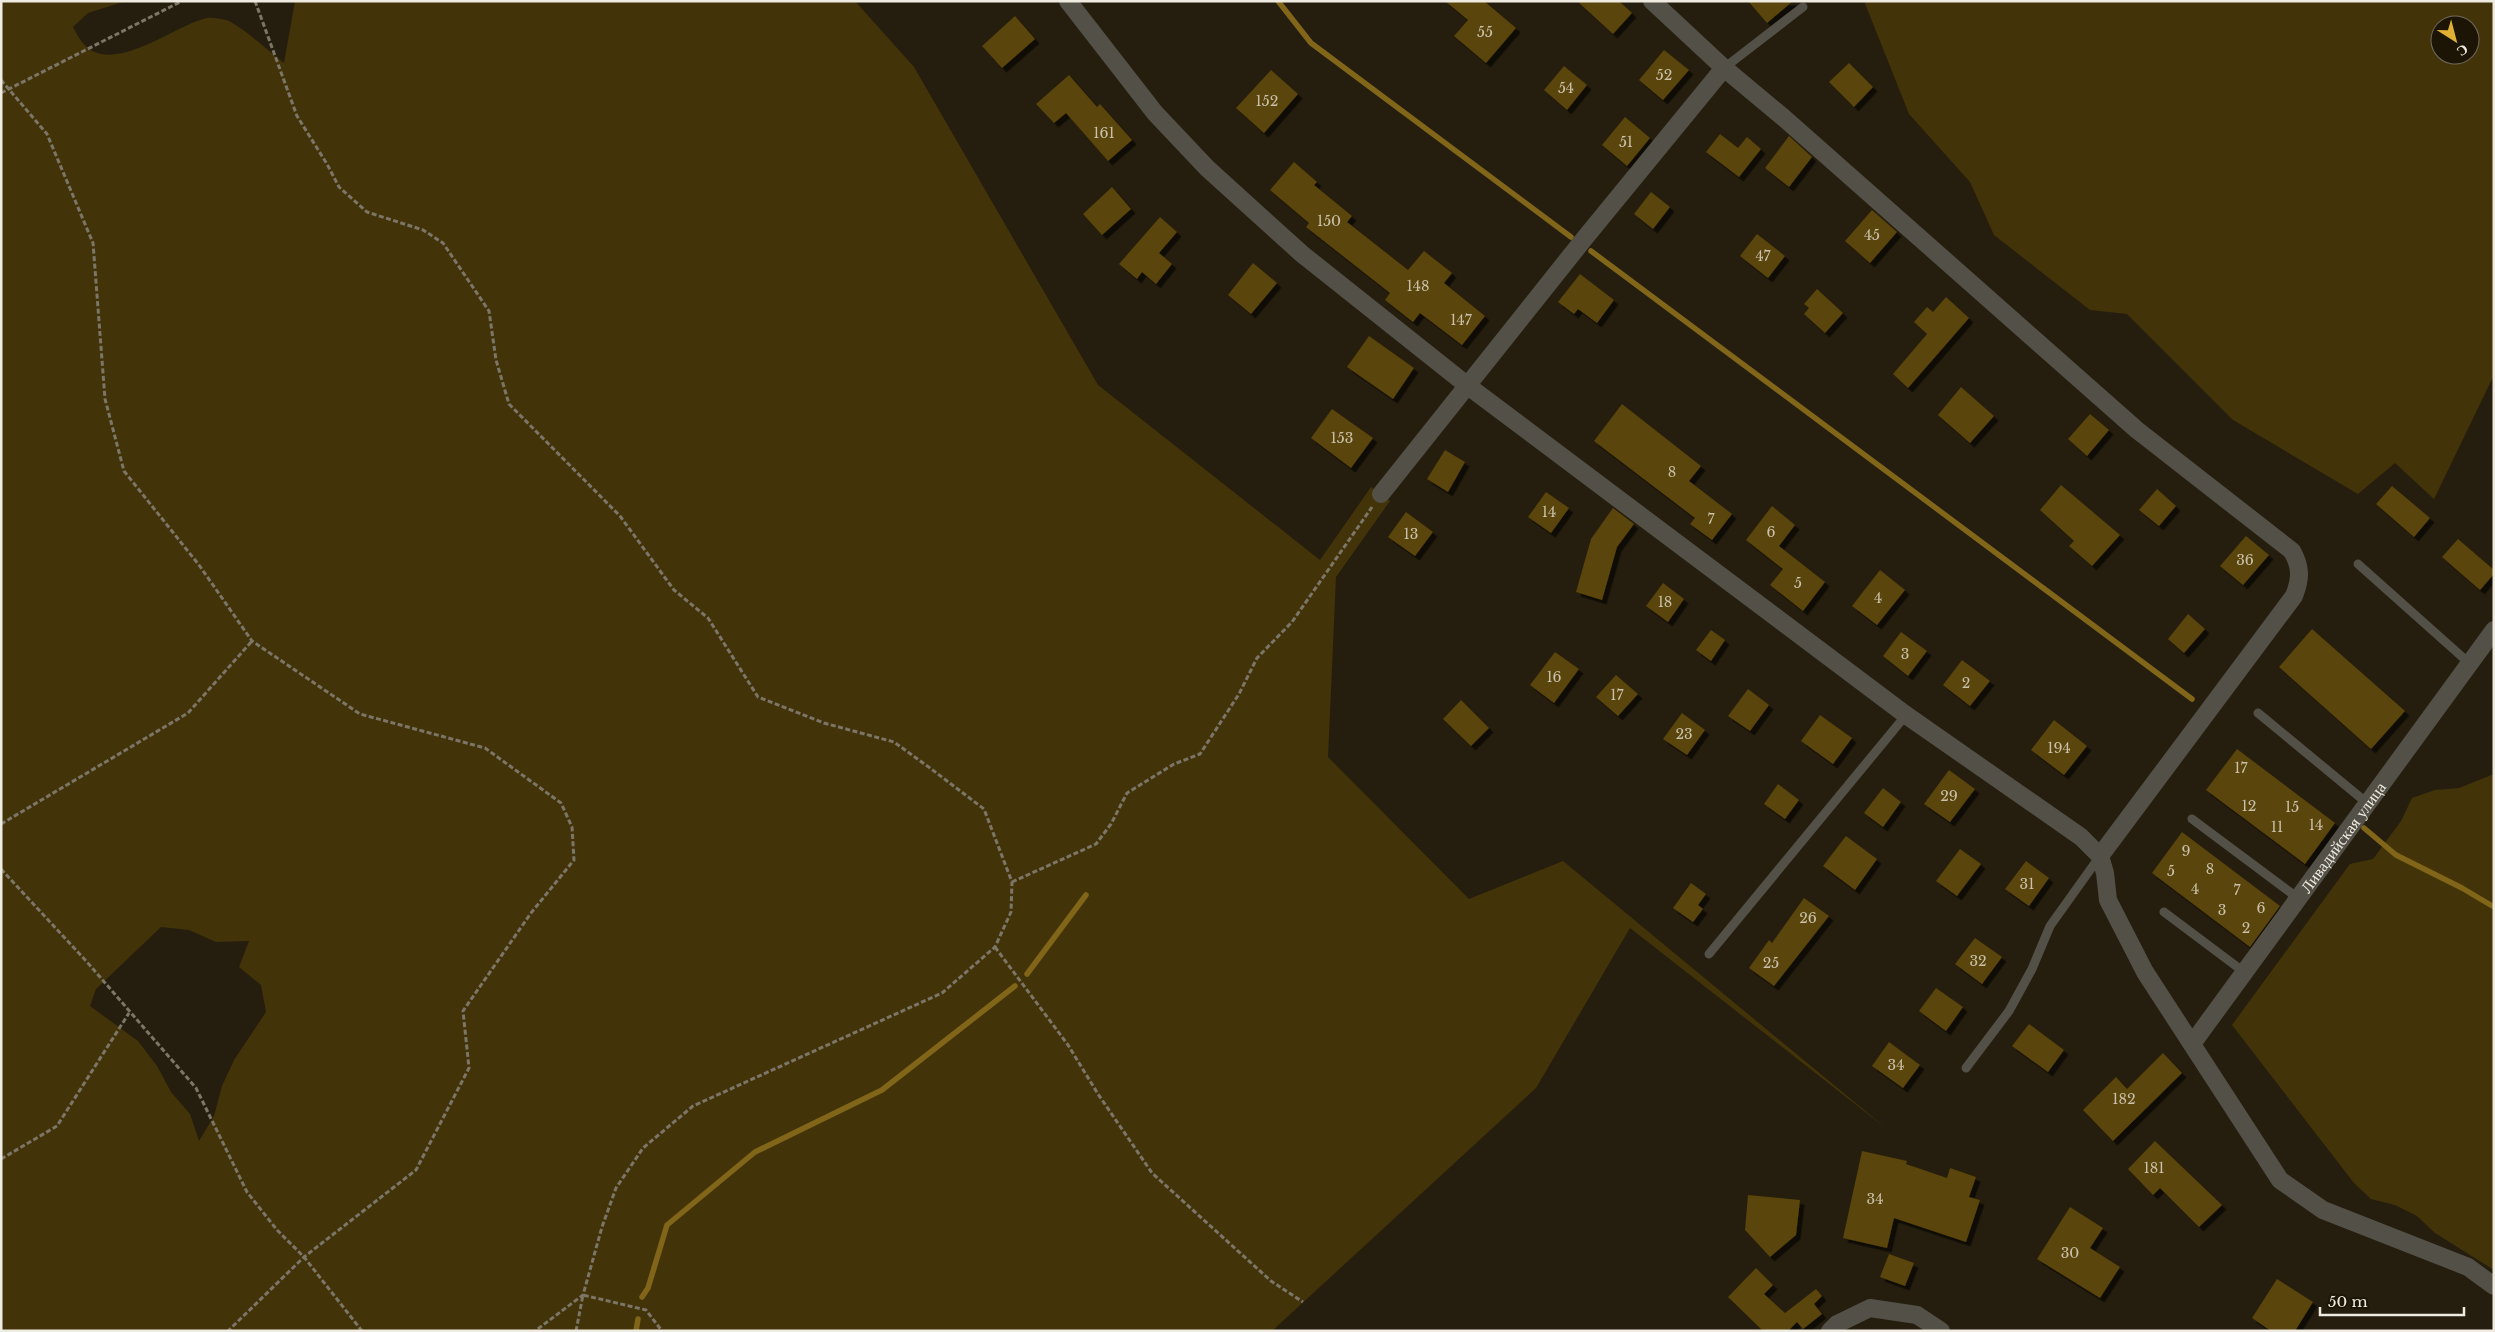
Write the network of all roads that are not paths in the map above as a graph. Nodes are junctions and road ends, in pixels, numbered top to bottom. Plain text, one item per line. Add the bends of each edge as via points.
1 (1068, 1) edge
2 (1652, 1) edge
3 (1802, 7) dead end
4 (1724, 68) junction
5 (1468, 386) junction
6 (1381, 494) road end
7 (2358, 564) dead end
8 (2494, 630) edge
9 (2469, 663) junction
10 (2258, 713) dead end
11 (1906, 715) junction
12 (2367, 803) junction
13 (2192, 819) dead end
14 (2100, 856) junction
15 (2298, 898) junction
16 (2164, 912) dead end
17 (1708, 954) dead end
18 (2244, 972) junction
19 (2192, 1044) junction
20 (1966, 1068) dead end
21 (2494, 1286) edge
22 (1830, 1331) edge
23 (1941, 1331) edge

1 - 5 street via 1155,113 1207,168 1302,254
2 - 4 street
3 - 4 lane
4 - 5 street
4 - 14 street via 2137,430 2292,551 2299,564 2300,581 2294,596
5 - 6 street
5 - 11 street
7 - 9 lane
8 - 9 street, Ливадийская улица
9 - 12 street, Ливадийская улица
10 - 12 lane
11 - 14 street via 2080,837
11 - 17 lane
12 - 15 street, Ливадийская улица
13 - 15 lane
14 - 19 street via 2108,900 2145,972
14 - 20 lane via 2050,926 2009,1011
15 - 18 street, Ливадийская улица
16 - 18 lane
18 - 19 street, Ливадийская улица
19 - 21 street via 2280,1180 2323,1210 2468,1267
22 - 23 street via 1837,1324 1870,1308 1917,1315

